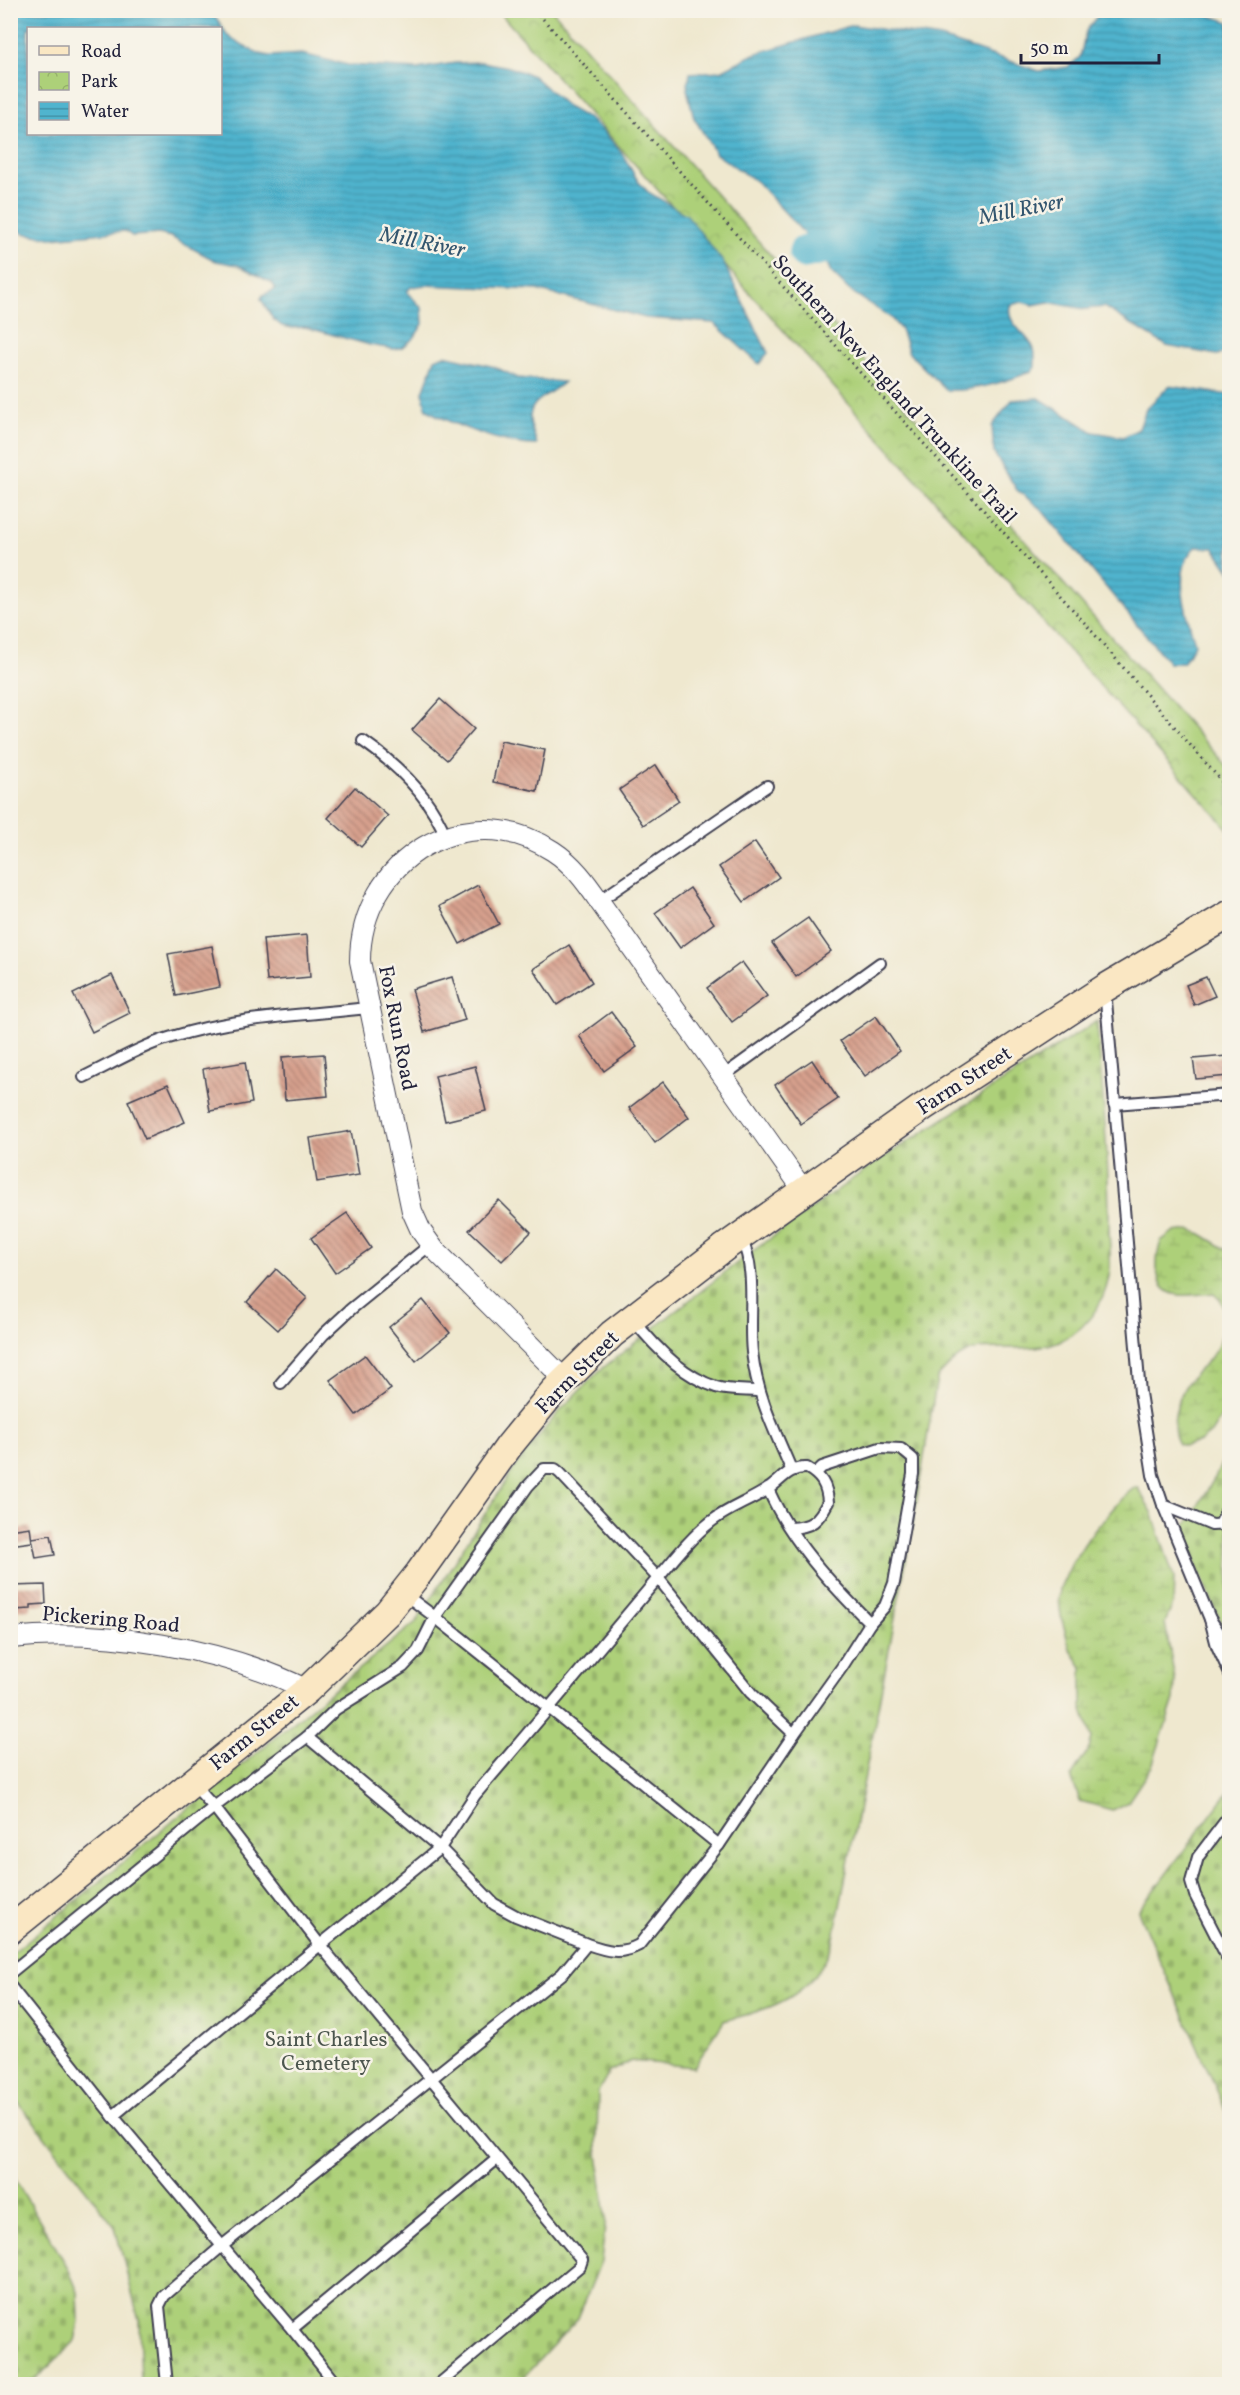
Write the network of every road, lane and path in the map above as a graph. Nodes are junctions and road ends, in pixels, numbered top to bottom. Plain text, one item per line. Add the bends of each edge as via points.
1 (535, 10) edge
2 (363, 741) dead end
3 (768, 786) dead end
4 (1230, 790) edge
5 (446, 837) junction
6 (599, 901) junction
7 (1230, 914) edge
8 (880, 963) dead end
9 (1105, 988) junction
10 (369, 1008) junction
11 (723, 1076) junction
12 (84, 1077) dead end
13 (1230, 1095) edge
14 (1114, 1104) junction
15 (804, 1191) junction
16 (740, 1236) junction
17 (430, 1245) junction
18 (632, 1318) junction
19 (564, 1379) junction
20 (281, 1383) dead end
21 (758, 1391) junction
22 (791, 1469) junction
23 (816, 1473) junction
24 (768, 1489) junction
25 (1230, 1502) edge
26 (1163, 1505) junction
27 (1225, 1525) edge
28 (790, 1528) junction
29 (658, 1578) junction
30 (403, 1593) junction
31 (435, 1617) junction
32 (1210, 1619) junction
33 (870, 1623) junction
34 (10, 1638) edge
35 (1230, 1650) edge
36 (1230, 1674) edge
37 (307, 1690) junction
38 (549, 1708) junction
39 (794, 1734) junction
40 (307, 1737) junction
41 (192, 1782) junction
42 (214, 1807) junction
43 (1230, 1815) edge
44 (719, 1845) junction
45 (440, 1848) junction
46 (10, 1930) edge
47 (587, 1944) junction
48 (320, 1945) junction
49 (1230, 1963) edge
50 (10, 1973) edge
51 (10, 1986) edge
52 (431, 2077) junction
53 (113, 2116) junction
54 (497, 2159) junction
55 (222, 2246) junction
56 (292, 2329) junction
57 (167, 2385) edge
58 (336, 2385) edge
59 (439, 2385) edge

1 - 4 path, Southern New England Trunkline Trail
2 - 5 lane via 413,783 438,818
3 - 6 lane
5 - 6 street, Fox Run Road via 492,831 530,839 554,851 574,868
5 - 10 street, Fox Run Road via 418,850 397,866 369,909 360,961
6 - 11 street, Fox Run Road
7 - 9 street, Farm Street
8 - 11 lane
9 - 14 lane
9 - 15 street, Farm Street via 923,1107
10 - 12 lane via 205,1028 171,1037
10 - 17 street, Fox Run Road via 412,1211
11 - 15 street, Fox Run Road
13 - 14 lane
14 - 26 lane via 1140,1393 1153,1475
15 - 16 street, Farm Street
16 - 18 street, Farm Street
16 - 21 lane via 748,1261
17 - 19 street, Fox Run Road
17 - 20 lane via 324,1334
18 - 19 street, Farm Street
18 - 21 lane via 674,1362 699,1378 715,1387
19 - 30 street, Farm Street via 509,1446
21 - 22 lane
22 - 23 lane via 807,1468
22 - 24 lane
23 - 28 lane via 827,1488 828,1502 814,1522
23 - 33 lane via 822,1467 880,1448 901,1449 913,1459 894,1583 885,1606
24 - 28 lane
24 - 29 lane via 712,1521
25 - 27 lane
26 - 27 lane via 1212,1525
26 - 32 lane
28 - 33 lane via 831,1584
29 - 31 lane via 560,1473 544,1469
29 - 38 lane
29 - 39 lane via 752,1693
30 - 31 lane
30 - 37 street, Farm Street
31 - 38 lane
31 - 40 lane via 418,1651 403,1667 336,1709
32 - 35 lane
32 - 36 lane
33 - 39 lane
34 - 37 street, Pickering Road via 46,1635 146,1642 237,1660
37 - 41 street, Farm Street
38 - 44 lane
38 - 45 lane via 475,1795
39 - 44 lane
40 - 42 lane
40 - 45 lane
41 - 42 lane
41 - 46 street, Farm Street
42 - 48 lane
42 - 50 lane
43 - 49 lane via 1198,1857 1191,1882
44 - 47 lane via 639,1945 627,1951 610,1952
45 - 47 lane via 494,1904
45 - 48 lane
47 - 52 lane via 562,1974
48 - 52 lane
48 - 53 lane
51 - 53 lane
52 - 54 lane
52 - 55 lane
53 - 55 lane
54 - 56 lane
54 - 59 lane via 582,2260 580,2266
55 - 56 lane
55 - 57 lane via 164,2296 159,2306
56 - 58 lane

